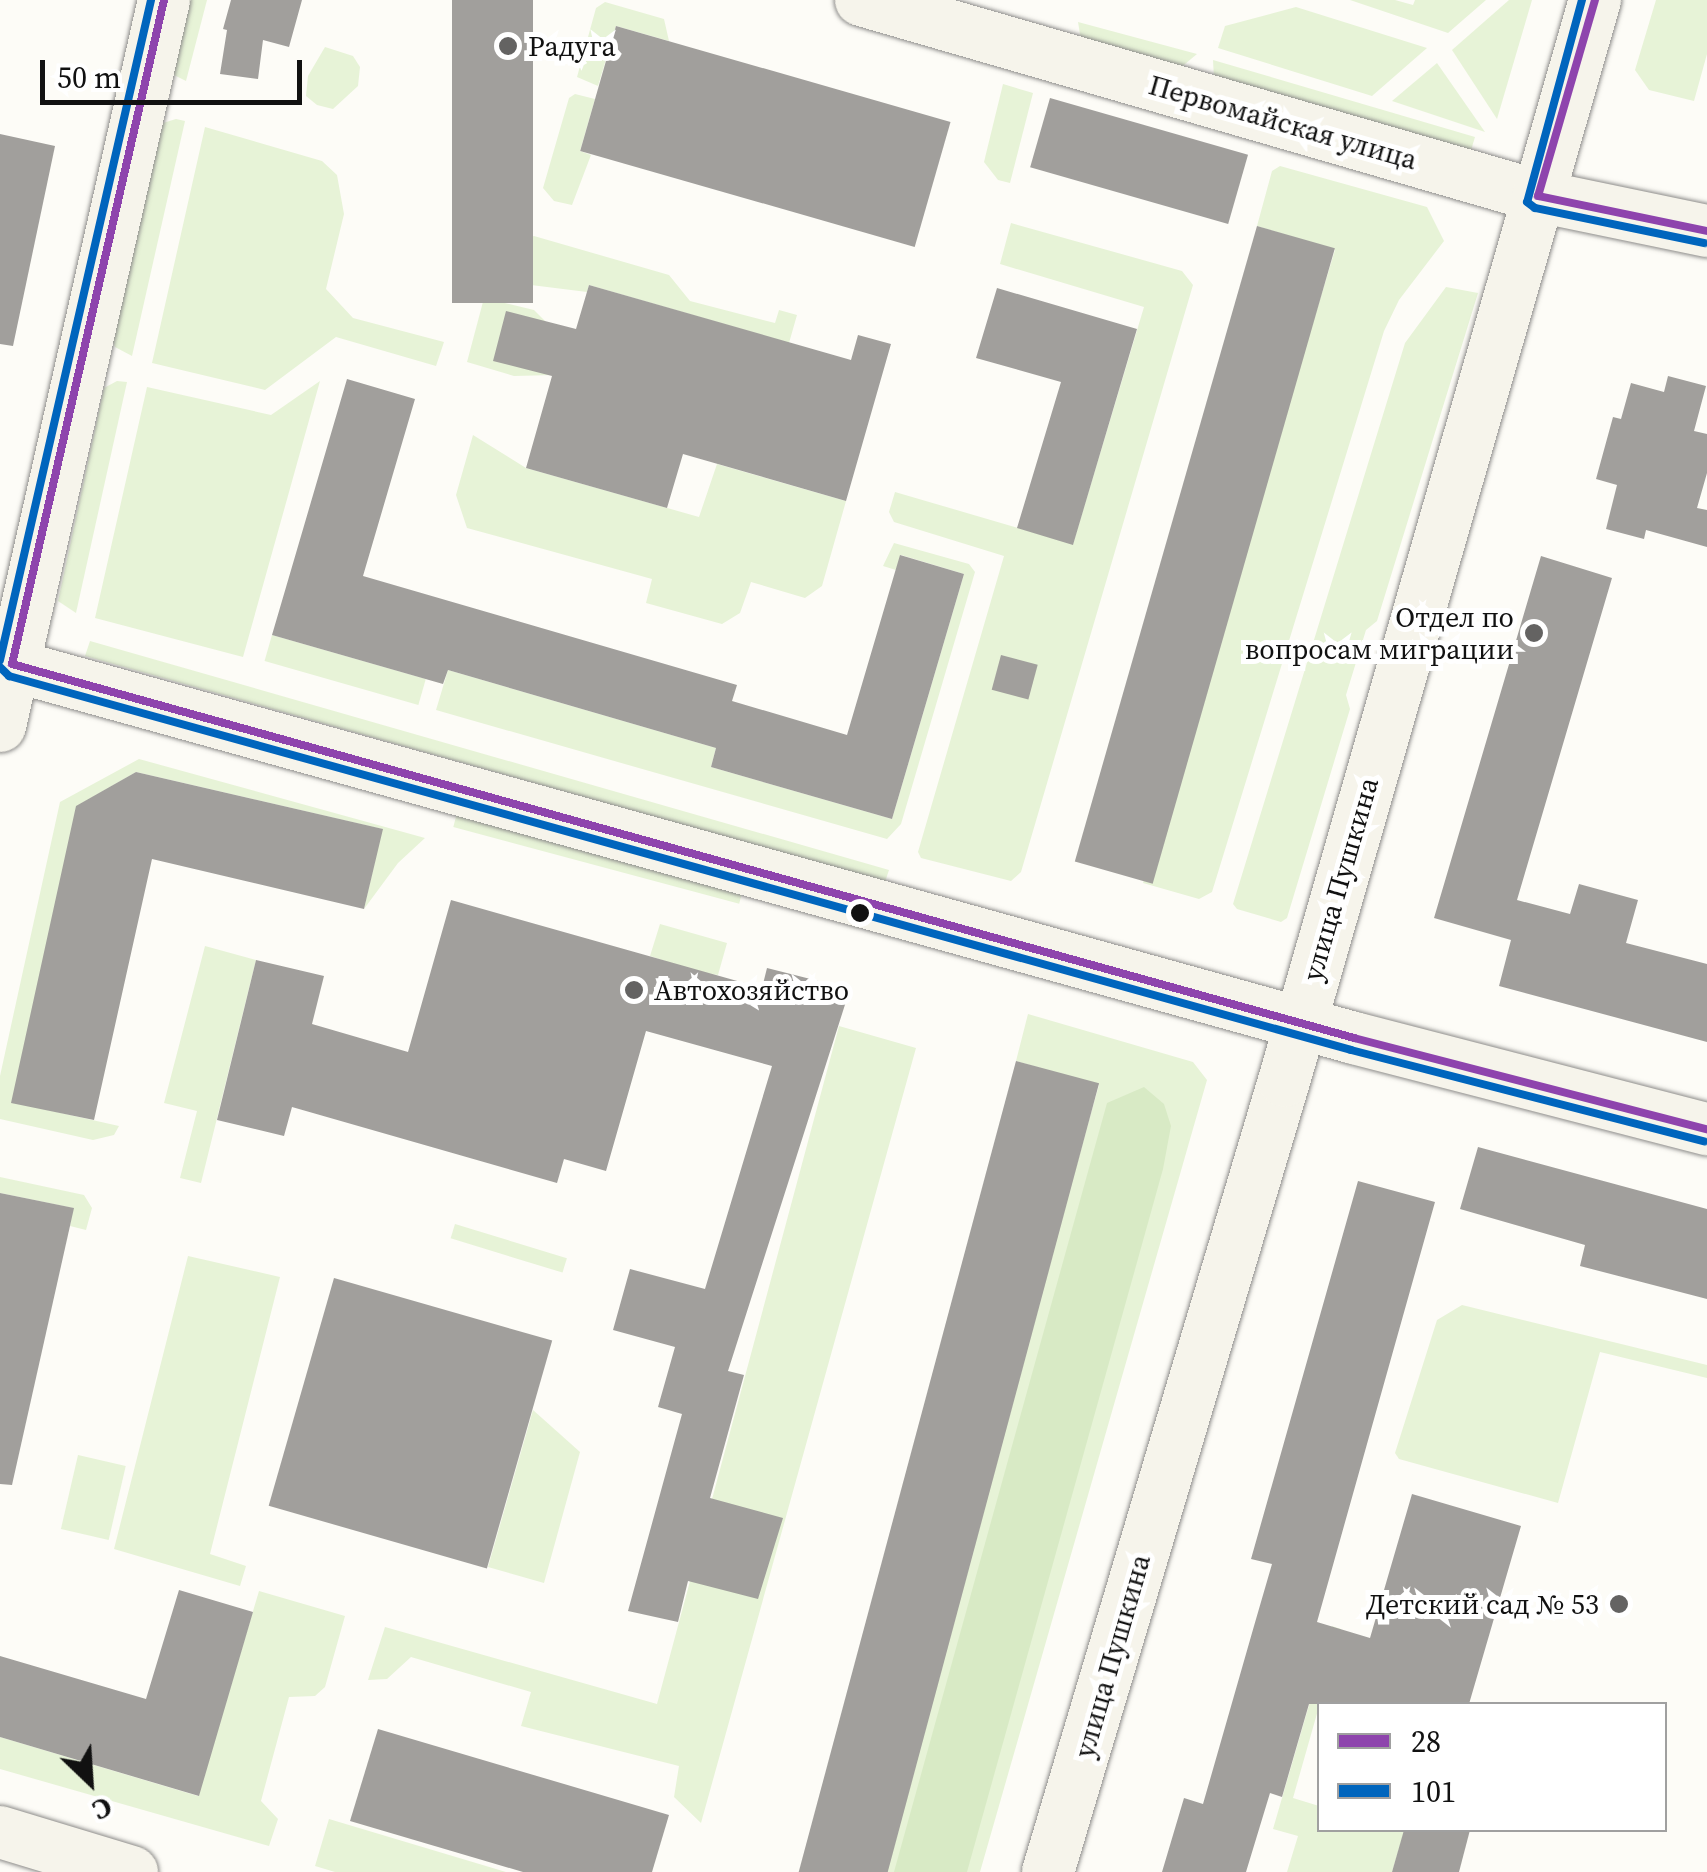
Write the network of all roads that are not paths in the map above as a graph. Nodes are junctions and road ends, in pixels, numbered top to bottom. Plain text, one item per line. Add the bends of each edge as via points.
1 (164, 0) edge
2 (862, 0) edge
3 (1595, 0) edge
4 (1538, 196) junction
5 (1707, 231) edge
6 (6, 663) edge
7 (0, 726) edge
8 (1299, 1022) junction
9 (1707, 1128) edge
10 (0, 1832) edge
11 (132, 1872) edge
12 (1048, 1872) edge

1 - 6 street
2 - 4 street, Первомайская улица
3 - 4 street, улица Пушкина
4 - 5 street, Первомайская улица
4 - 8 street, улица Пушкина
6 - 7 street
6 - 8 street
8 - 9 street
8 - 12 street, улица Пушкина
10 - 11 street

